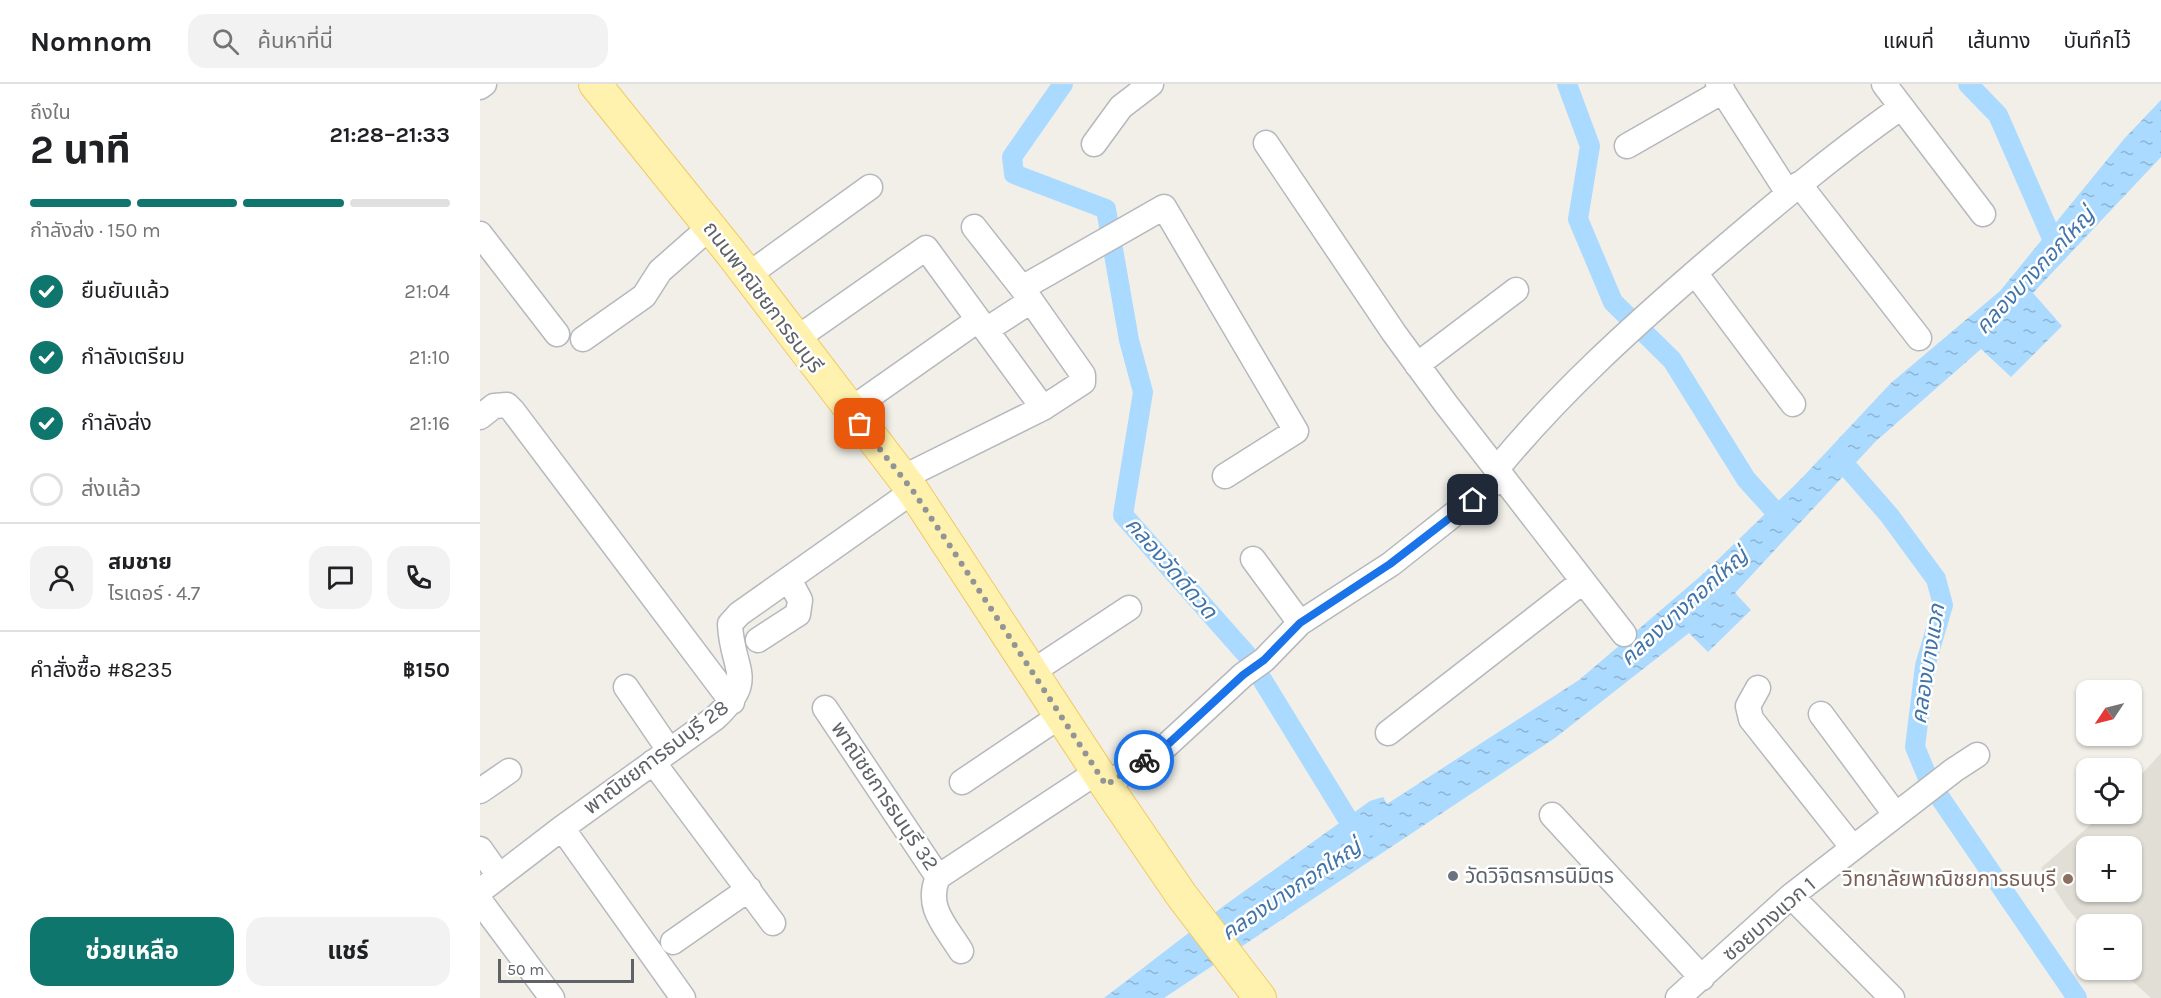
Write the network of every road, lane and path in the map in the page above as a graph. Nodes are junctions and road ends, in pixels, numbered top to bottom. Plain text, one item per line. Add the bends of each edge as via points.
1 (484, 84) edge
2 (595, 84) edge
3 (1151, 84) edge
4 (1884, 84) edge
5 (480, 87) edge
6 (1721, 88) edge
7 (1900, 108) junction
8 (1094, 144) dead end
9 (1266, 144) dead end
10 (1627, 146) dead end
11 (870, 187) dead end
12 (1794, 188) junction
13 (1983, 214) dead end
14 (710, 227) junction
15 (974, 227) dead end
16 (480, 234) edge
17 (1695, 273) junction
18 (748, 275) junction
19 (1516, 290) dead end
20 (1026, 294) junction
21 (982, 325) junction
22 (557, 334) dead end
23 (583, 339) dead end
24 (796, 339) junction
25 (1919, 339) dead end
26 (1417, 365) junction
27 (1793, 404) dead end
28 (1043, 408) junction
29 (850, 411) junction
30 (480, 417) edge
31 (1498, 473) junction
32 (1225, 476) dead end
33 (907, 484) junction
34 (1253, 560) dead end
35 (789, 579) junction
36 (1582, 582) junction
37 (1129, 608) dead end
38 (1300, 623) junction
39 (1624, 634) dead end
40 (758, 640) dead end
41 (1032, 672) junction
42 (626, 687) dead end
43 (1758, 688) dead end
44 (732, 702) junction
45 (825, 708) dead end
46 (1821, 714) dead end
47 (1060, 716) junction
48 (1388, 734) dead end
49 (1977, 755) dead end
50 (661, 756) junction
51 (508, 771) dead end
52 (1101, 778) junction
53 (962, 782) dead end
54 (480, 790) edge
55 (1905, 807) junction
56 (1552, 815) dead end
57 (562, 828) junction
58 (1853, 848) junction
59 (480, 849) edge
60 (499, 876) junction
61 (938, 877) junction
62 (749, 889) junction
63 (480, 891) edge
64 (1791, 896) junction
65 (480, 901) edge
66 (773, 923) dead end
67 (673, 942) dead end
68 (961, 951) dead end
69 (1702, 978) junction
70 (1256, 993) edge
71 (552, 998) edge
72 (683, 998) edge
73 (1678, 998) edge
74 (1892, 998) edge

1 - 5 street
2 - 14 main road, ถนนพาณิชยการธนบุรี
3 - 8 street via 1121,107
4 - 7 street
6 - 10 street
6 - 12 street
7 - 12 street, พาณิชยการธนบุรี 32
7 - 13 street
9 - 26 street
11 - 18 street
12 - 17 street, พาณิชยการธนบุรี 32
12 - 25 street
14 - 18 main road, ถนนพาณิชยการธนบุรี
14 - 23 street via 660,272 645,296
15 - 20 street
16 - 22 street
17 - 27 street
17 - 31 street, พาณิชยการธนบุรี 32 via 1614,345 1522,438
18 - 24 main road, ถนนพาณิชยการธนบุรี
19 - 26 street
20 - 21 street
20 - 28 street, พาณิชยการธนบุรี 28 via 1083,375 1078,388
20 - 32 street via 1164,207 1296,431
21 - 24 street via 926,248
21 - 28 street
21 - 29 street
24 - 29 main road, ถนนพาณิชยการธนบุรี
26 - 31 street
28 - 33 street, พาณิชยการธนบุรี 28
29 - 33 main road, ถนนพาณิชยการธนบุรี
30 - 44 street via 502,404 513,411
31 - 36 street
31 - 38 street, พาณิชยการธนบุรี 32 via 1390,564
33 - 35 street, พาณิชยการธนบุรี 28
33 - 41 main road, ถนนพาณิชยการธนบุรี
34 - 38 street
35 - 40 street via 800,600 798,614
35 - 44 street, พาณิชยการธนบุรี 28 via 730,624 731,645 740,673 740,689
36 - 39 street
36 - 48 street
37 - 41 street
38 - 52 street, พาณิชยการธนบุรี 32 via 1166,746
41 - 47 main road, ถนนพาณิชยการธนบุรี
42 - 50 street
43 - 58 street via 1748,706 1751,719
44 - 50 street, พาณิชยการธนบุรี 28 via 716,718
45 - 61 street, พาณิชยการธนบุรี 32
46 - 55 street
47 - 52 main road, ถนนพาณิชยการธนบุรี
47 - 53 street
49 - 55 street, ซอยบางแวก 1
50 - 57 street, พาณิชยการธนบุรี 28
50 - 62 street
51 - 54 street
52 - 61 street, พาณิชยการธนบุรี 32
52 - 70 main road, ถนนพาณิชยการธนบุรี via 1182,896
55 - 58 street, ซอยบางแวก 1
56 - 69 street
57 - 60 street, พาณิชยการธนบุรี 28
57 - 72 street
58 - 64 street, ซอยบางแวก 1
59 - 60 street
60 - 63 street, พาณิชยการธนบุรี 28
61 - 68 street via 932,893 934,905
62 - 66 street
62 - 67 street
64 - 69 street, ซอยบางแวก 1
64 - 74 street
65 - 71 street
69 - 73 street, ซอยบางแวก 1

